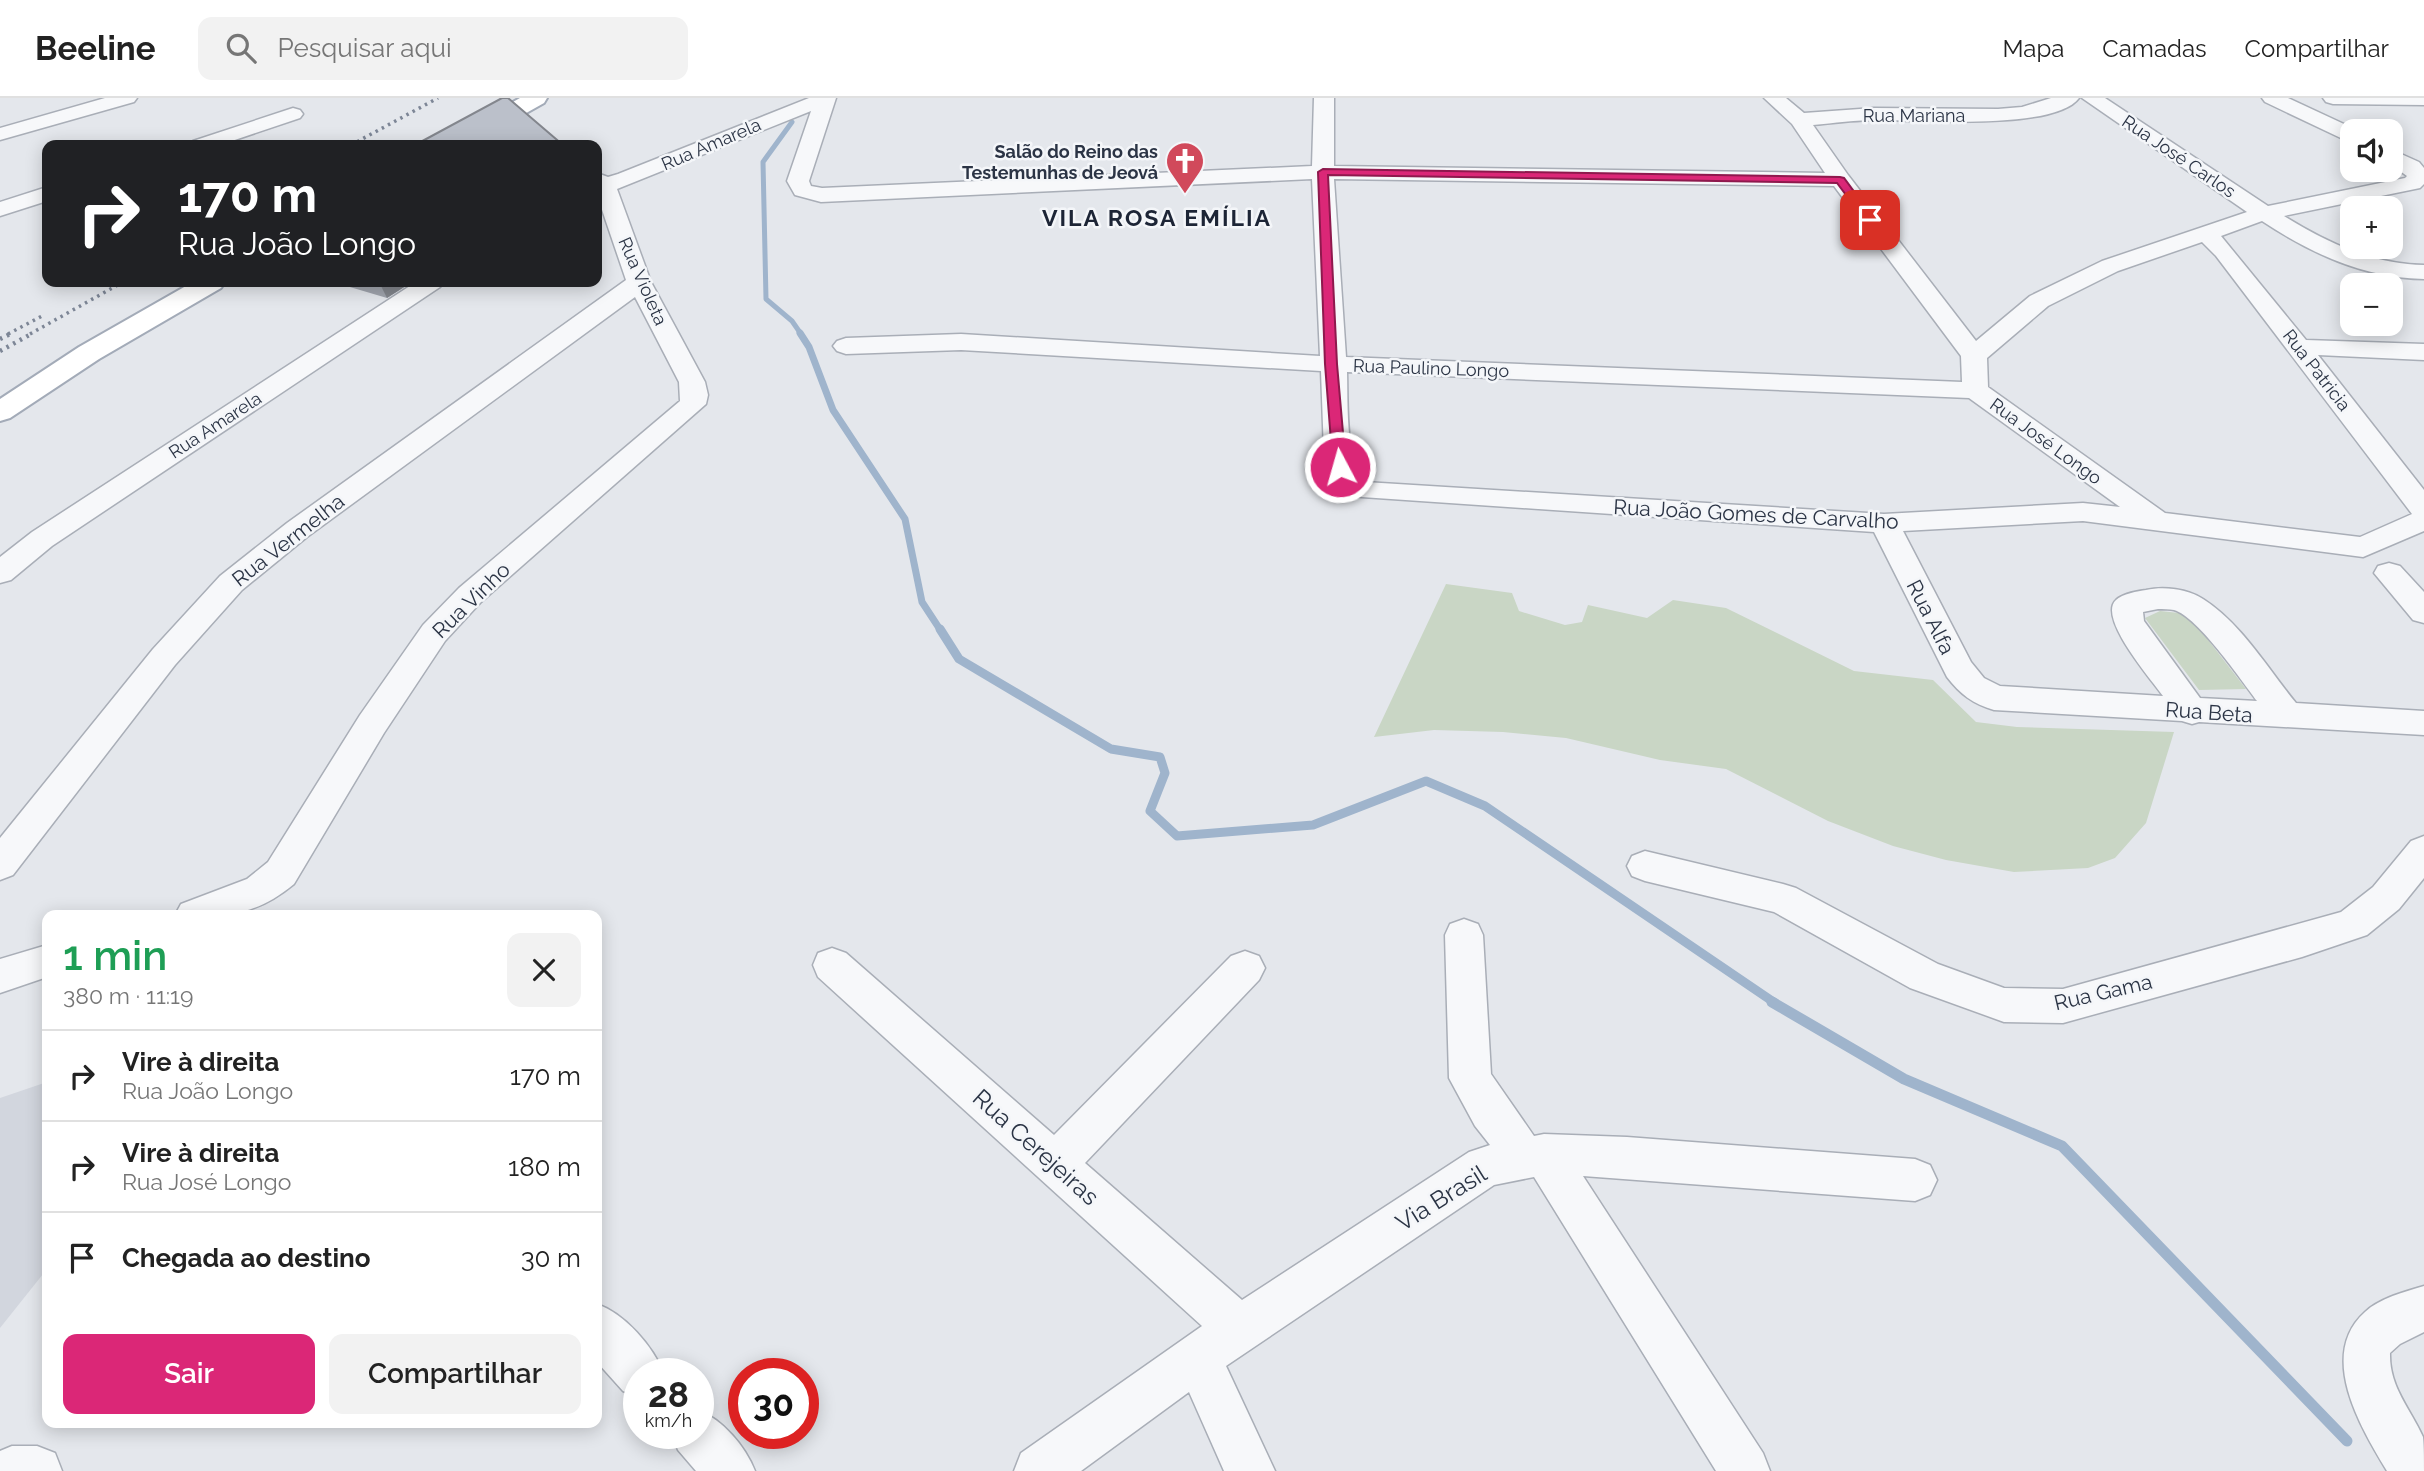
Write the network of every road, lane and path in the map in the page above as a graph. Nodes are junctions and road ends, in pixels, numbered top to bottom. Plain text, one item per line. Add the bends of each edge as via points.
1 (127, 98) edge
2 (267, 98) edge
3 (536, 98) edge
4 (1324, 98) edge
5 (2069, 98) edge
6 (2092, 98) edge
7 (2272, 98) edge
8 (2335, 98) edge
9 (826, 99) edge
10 (2424, 99) edge
11 (516, 104) edge
12 (1787, 107) edge
13 (2424, 111) edge
14 (536, 128) edge
15 (2340, 130) edge
16 (0, 134) edge
17 (215, 140) edge
18 (444, 140) edge
19 (461, 140) edge
20 (2403, 162) edge
21 (1323, 172) junction
22 (1840, 180) junction
23 (602, 183) edge
24 (602, 191) edge
25 (42, 196) edge
26 (0, 209) edge
27 (2265, 213) junction
28 (2206, 234) junction
29 (2424, 272) edge
30 (639, 282) junction
31 (186, 287) edge
32 (203, 287) edge
33 (424, 287) edge
34 (846, 346) dead end
35 (2299, 346) junction
36 (2424, 352) edge
37 (1974, 356) junction
38 (1331, 364) junction
39 (692, 383) joint
40 (1975, 390) junction
41 (0, 397) edge
42 (0, 412) edge
43 (2424, 510) edge
44 (2157, 519) junction
45 (2424, 520) edge
46 (1884, 523) junction
47 (0, 573) edge
48 (2389, 573) dead end
49 (2424, 612) edge
50 (1994, 698) joint
51 (2192, 712) junction
52 (2288, 717) junction
53 (2424, 723) edge
54 (2424, 851) edge
55 (0, 865) edge
56 (1645, 866) dead end
57 (207, 910) edge
58 (1464, 935) dead end
59 (42, 963) edge
60 (832, 965) dead end
61 (1245, 968) dead end
62 (0, 976) edge
63 (1534, 1156) junction
64 (1055, 1164) junction
65 (1915, 1180) dead end
66 (2424, 1309) edge
67 (1240, 1329) junction
68 (602, 1333) edge
69 (1197, 1357) junction
70 (625, 1358) edge
71 (710, 1449) edge
72 (2412, 1468) edge
73 (12, 1471) edge
74 (37, 1471) edge
75 (730, 1471) edge
76 (1038, 1471) edge
77 (1250, 1471) edge
78 (1745, 1471) edge

1 - 16 street
2 - 17 street via 293,114
3 - 11 main road
4 - 21 street
5 - 12 street, Rua Mariana via 2039,111 2002,115 1872,114
6 - 27 street, Rua José Carlos
7 - 15 street
8 - 10 street
8 - 13 street
9 - 21 street via 797,181 812,194
9 - 23 street, Rua Amarela
11 - 14 street
11 - 18 main road
11 - 19 main road
12 - 22 street
20 - 27 street via 2420,177 2412,183
21 - 22 street
21 - 38 street
22 - 37 street
24 - 30 street, Rua Violeta
25 - 26 street
27 - 28 street
27 - 29 street, Rua José Carlos via 2336,253 2409,274
28 - 35 street, Rua Patricia
28 - 37 street via 2109,266 2039,301
30 - 39 street, Rua Violeta
30 - 55 street, Rua Vermelha via 231,583 164,657
31 - 41 main road
32 - 42 main road via 89,353
33 - 47 street, Rua Amarela via 42,539
34 - 38 street, Rua Paulino Longo via 961,342
35 - 36 street
35 - 43 street, Rua Patricia
37 - 40 street, Rua José Longo
38 - 40 street, Rua Paulino Longo
38 - 46 street, Rua João Gomes de Carvalho via 1340,467 1344,479 1357,490
39 - 57 street, Rua Vinho via 693,404 682,416 470,595 434,633 281,873 260,890
40 - 44 street, Rua José Longo
44 - 45 street, Rua João Gomes de Carvalho via 2362,547
44 - 46 street, Rua João Gomes de Carvalho via 2083,512
46 - 50 street, Rua Alfa via 1958,669 1972,686
48 - 49 street
50 - 51 street, Rua Beta
51 - 52 street, Rua Beta
51 - 52 street via 2128,623 2127,607 2138,600 2172,599 2207,617
52 - 53 street, Rua Beta
54 - 56 street, Rua Gama via 2386,898 2354,924 2063,1006 2004,1005 1924,976 1783,899
58 - 63 street via 1470,1078 1490,1112
59 - 62 street
60 - 64 street, Rua Cerejeiras
61 - 64 street
63 - 65 street, Via Brasil via 1627,1157
63 - 67 street, Via Brasil via 1485,1167
63 - 78 street
64 - 67 street, Rua Cerejeiras
66 - 72 street via 2385,1325 2368,1343 2364,1366 2370,1390
67 - 69 street, Via Brasil
68 - 70 street
69 - 76 street, Via Brasil
69 - 77 street
71 - 75 street
73 - 74 street

